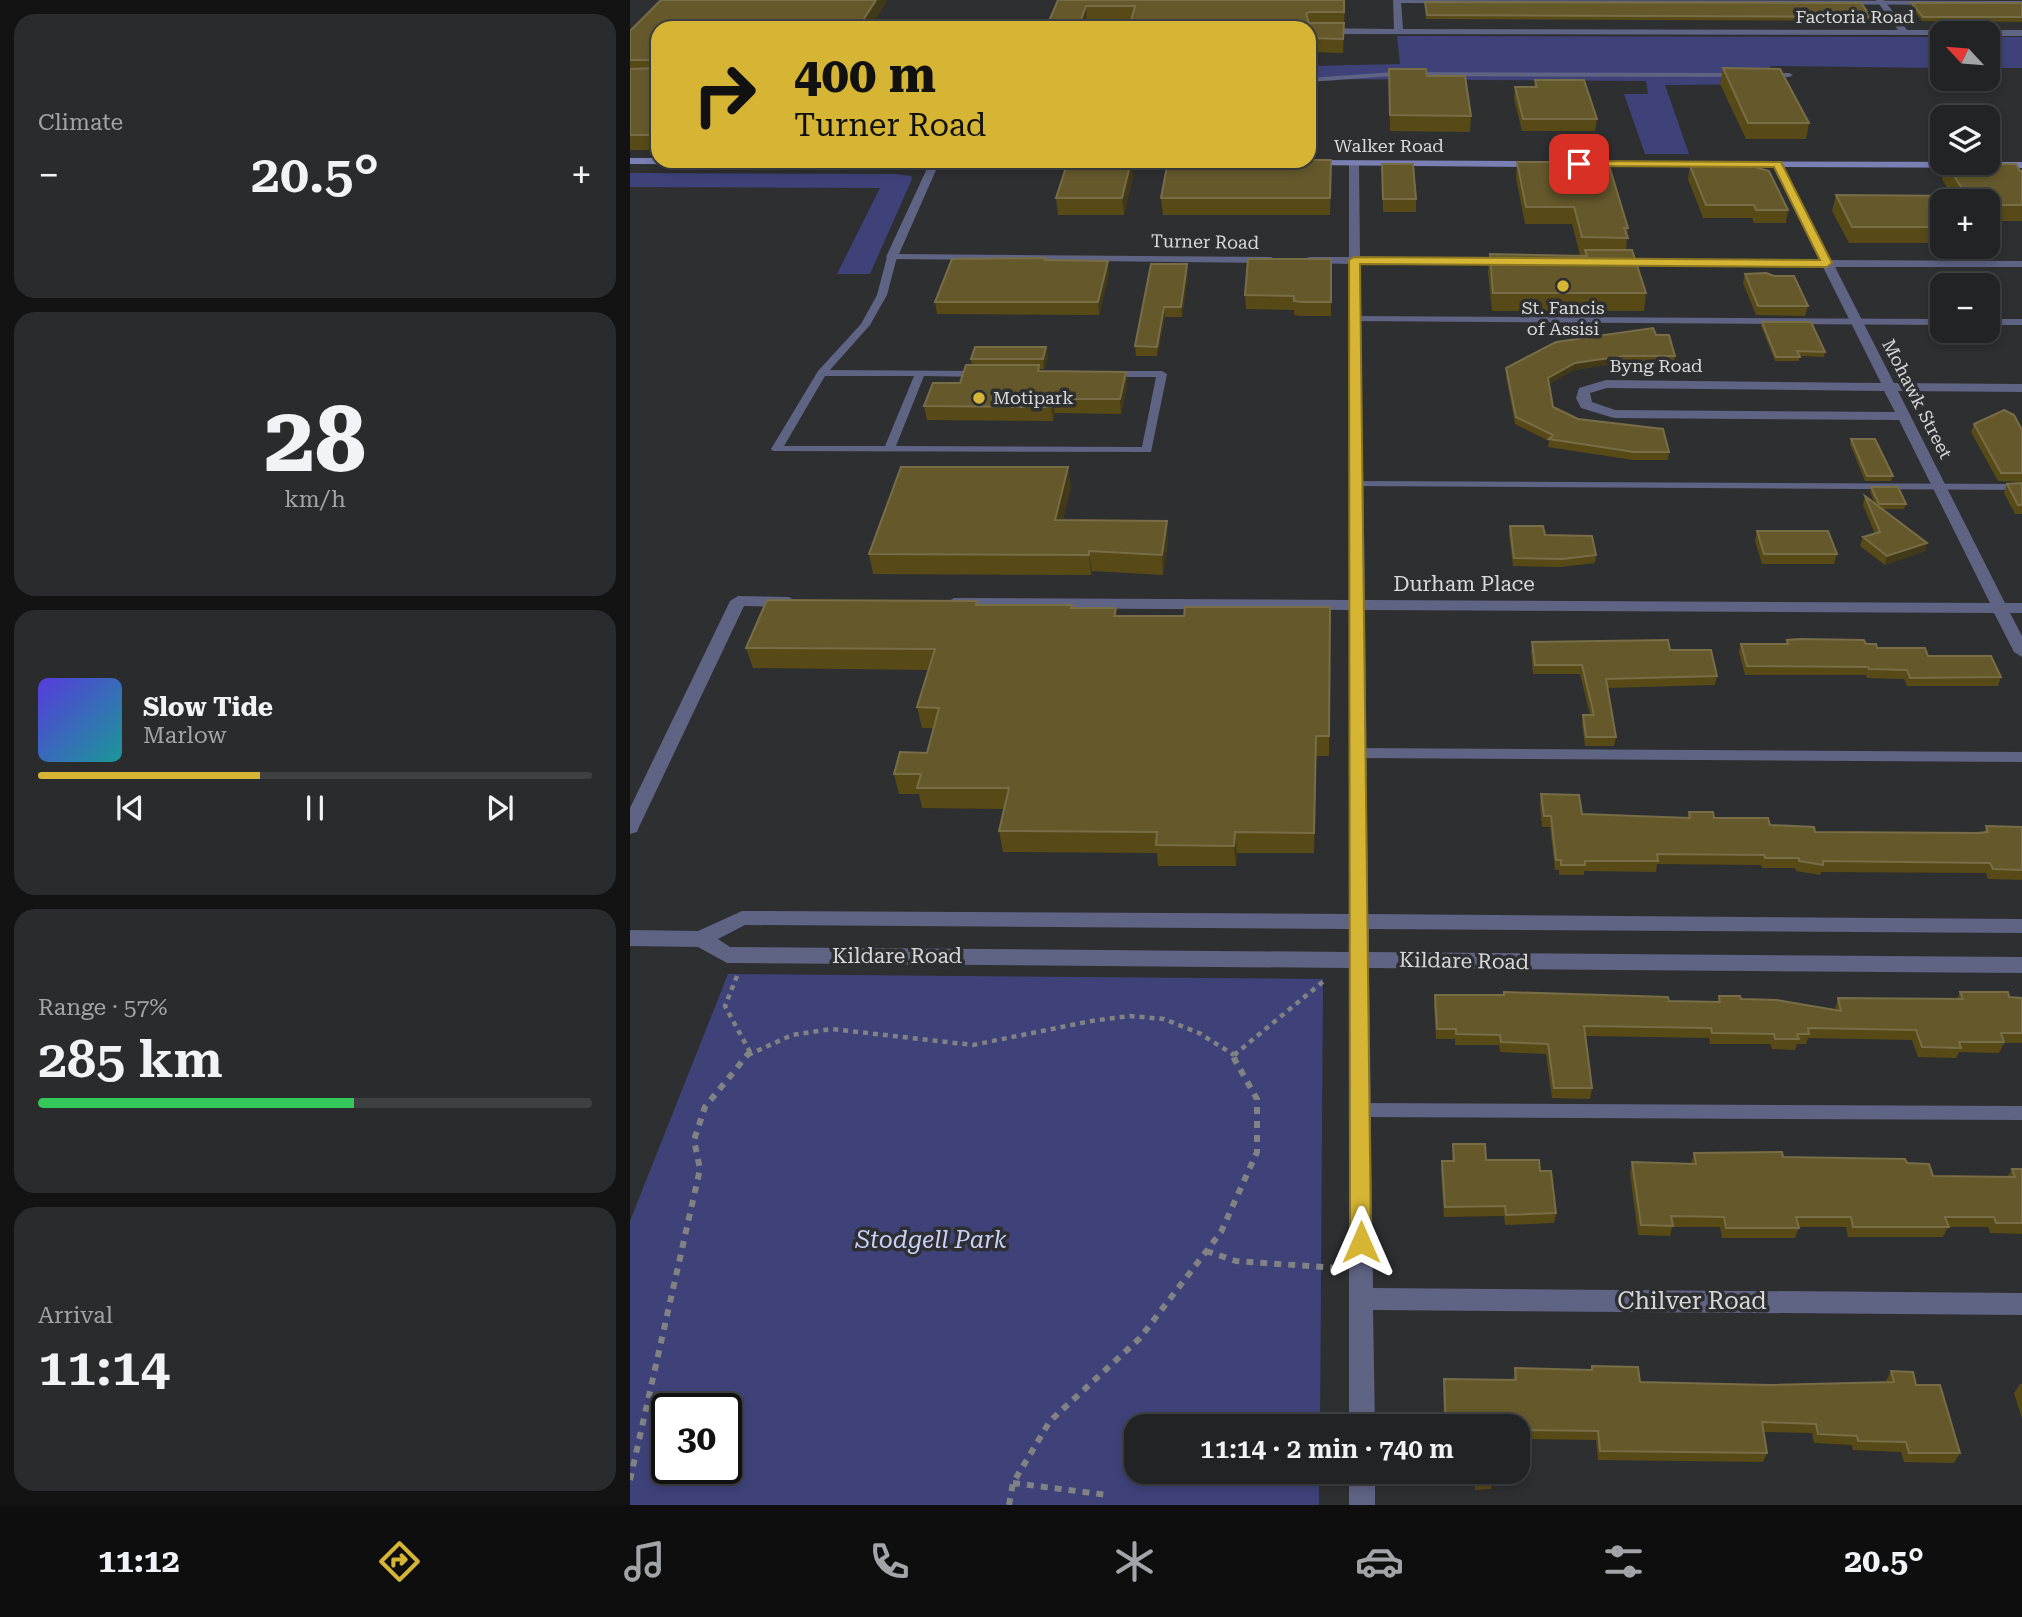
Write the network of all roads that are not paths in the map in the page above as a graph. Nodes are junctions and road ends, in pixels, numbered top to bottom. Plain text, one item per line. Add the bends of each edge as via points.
1 (1397, 1) edge
2 (1881, 1) edge
3 (2022, 3) edge
4 (1316, 31) edge
5 (1399, 31) junction
6 (1904, 33) junction
7 (2022, 33) edge
8 (1748, 75) edge
9 (1761, 75) edge
10 (1789, 75) dead end
11 (1316, 80) edge
12 (630, 161) edge
13 (651, 161) edge
14 (1316, 163) edge
15 (1354, 163) junction
16 (1546, 164) edge
17 (1574, 164) edge
18 (1778, 164) junction
19 (2022, 165) edge
20 (932, 168) edge
21 (892, 257) junction
22 (1280, 260) edge
23 (1293, 260) edge
24 (1354, 260) junction
25 (1520, 261) edge
26 (1606, 262) edge
27 (1827, 263) junction
28 (2022, 264) edge
29 (1354, 319) junction
30 (1856, 321) junction
31 (1930, 321) edge
32 (2000, 322) edge
33 (2022, 322) edge
34 (822, 373) junction
35 (920, 373) junction
36 (987, 374) edge
37 (1095, 374) edge
38 (1889, 386) junction
39 (2022, 388) edge
40 (1904, 416) junction
41 (889, 450) junction
42 (1355, 484) junction
43 (2022, 487) edge
44 (1940, 488) junction
45 (811, 602) edge
46 (934, 603) edge
47 (1356, 605) junction
48 (2000, 608) junction
49 (2022, 608) edge
50 (2022, 652) edge
51 (1357, 752) junction
52 (2022, 757) edge
53 (630, 827) edge
54 (1358, 921) junction
55 (2022, 926) edge
56 (630, 938) edge
57 (701, 939) junction
58 (1358, 958) junction
59 (2022, 965) edge
60 (1360, 1110) junction
61 (2022, 1113) edge
62 (1361, 1299) junction
63 (2022, 1304) edge
64 (1362, 1414) edge
65 (1362, 1484) edge
66 (1362, 1505) edge

1 - 2 lane
1 - 5 street
2 - 3 lane
2 - 6 street
4 - 5 street, Factoria Road
5 - 6 street, Factoria Road
6 - 7 street, Factoria Road
8 - 11 lane via 1393,74
9 - 10 lane
12 - 13 main road
14 - 15 main road, Walker Road
15 - 16 main road, Walker Road
15 - 24 street
17 - 18 main road
18 - 19 main road
18 - 27 street, Mohawk Street
20 - 21 street
21 - 22 street, Turner Road
21 - 34 lane via 882,295 865,325
23 - 24 street
24 - 25 street
24 - 29 street
26 - 27 street
27 - 28 street
27 - 30 street, Mohawk Street
29 - 30 lane
29 - 42 street
30 - 31 lane
30 - 38 street, Mohawk Street
32 - 33 lane
34 - 35 lane
34 - 41 lane via 777,449
35 - 36 lane
35 - 41 lane
37 - 41 lane via 1162,374 1147,450
38 - 39 street, Byng Road
38 - 40 street, Mohawk Street
38 - 40 street, Byng Road via 1605,384 1584,391 1583,398 1586,405 1614,414
40 - 44 street, Mohawk Street
42 - 44 lane
42 - 47 street
43 - 44 lane
44 - 48 street, Mohawk Street
45 - 53 street via 738,601
46 - 47 street, Durham Place
47 - 48 street, Durham Place
47 - 51 street
48 - 49 street, Durham Place
48 - 50 street, Mohawk Street
51 - 52 lane
51 - 54 street
54 - 55 street, Kildare Road
54 - 57 street, Kildare Road via 742,918
54 - 58 street
56 - 57 street, Kildare Road
57 - 58 street, Kildare Road via 727,955
58 - 59 street, Kildare Road via 1454,963
58 - 60 street
60 - 61 lane
60 - 62 street
62 - 63 street, Chilver Road
62 - 64 street
65 - 66 street

